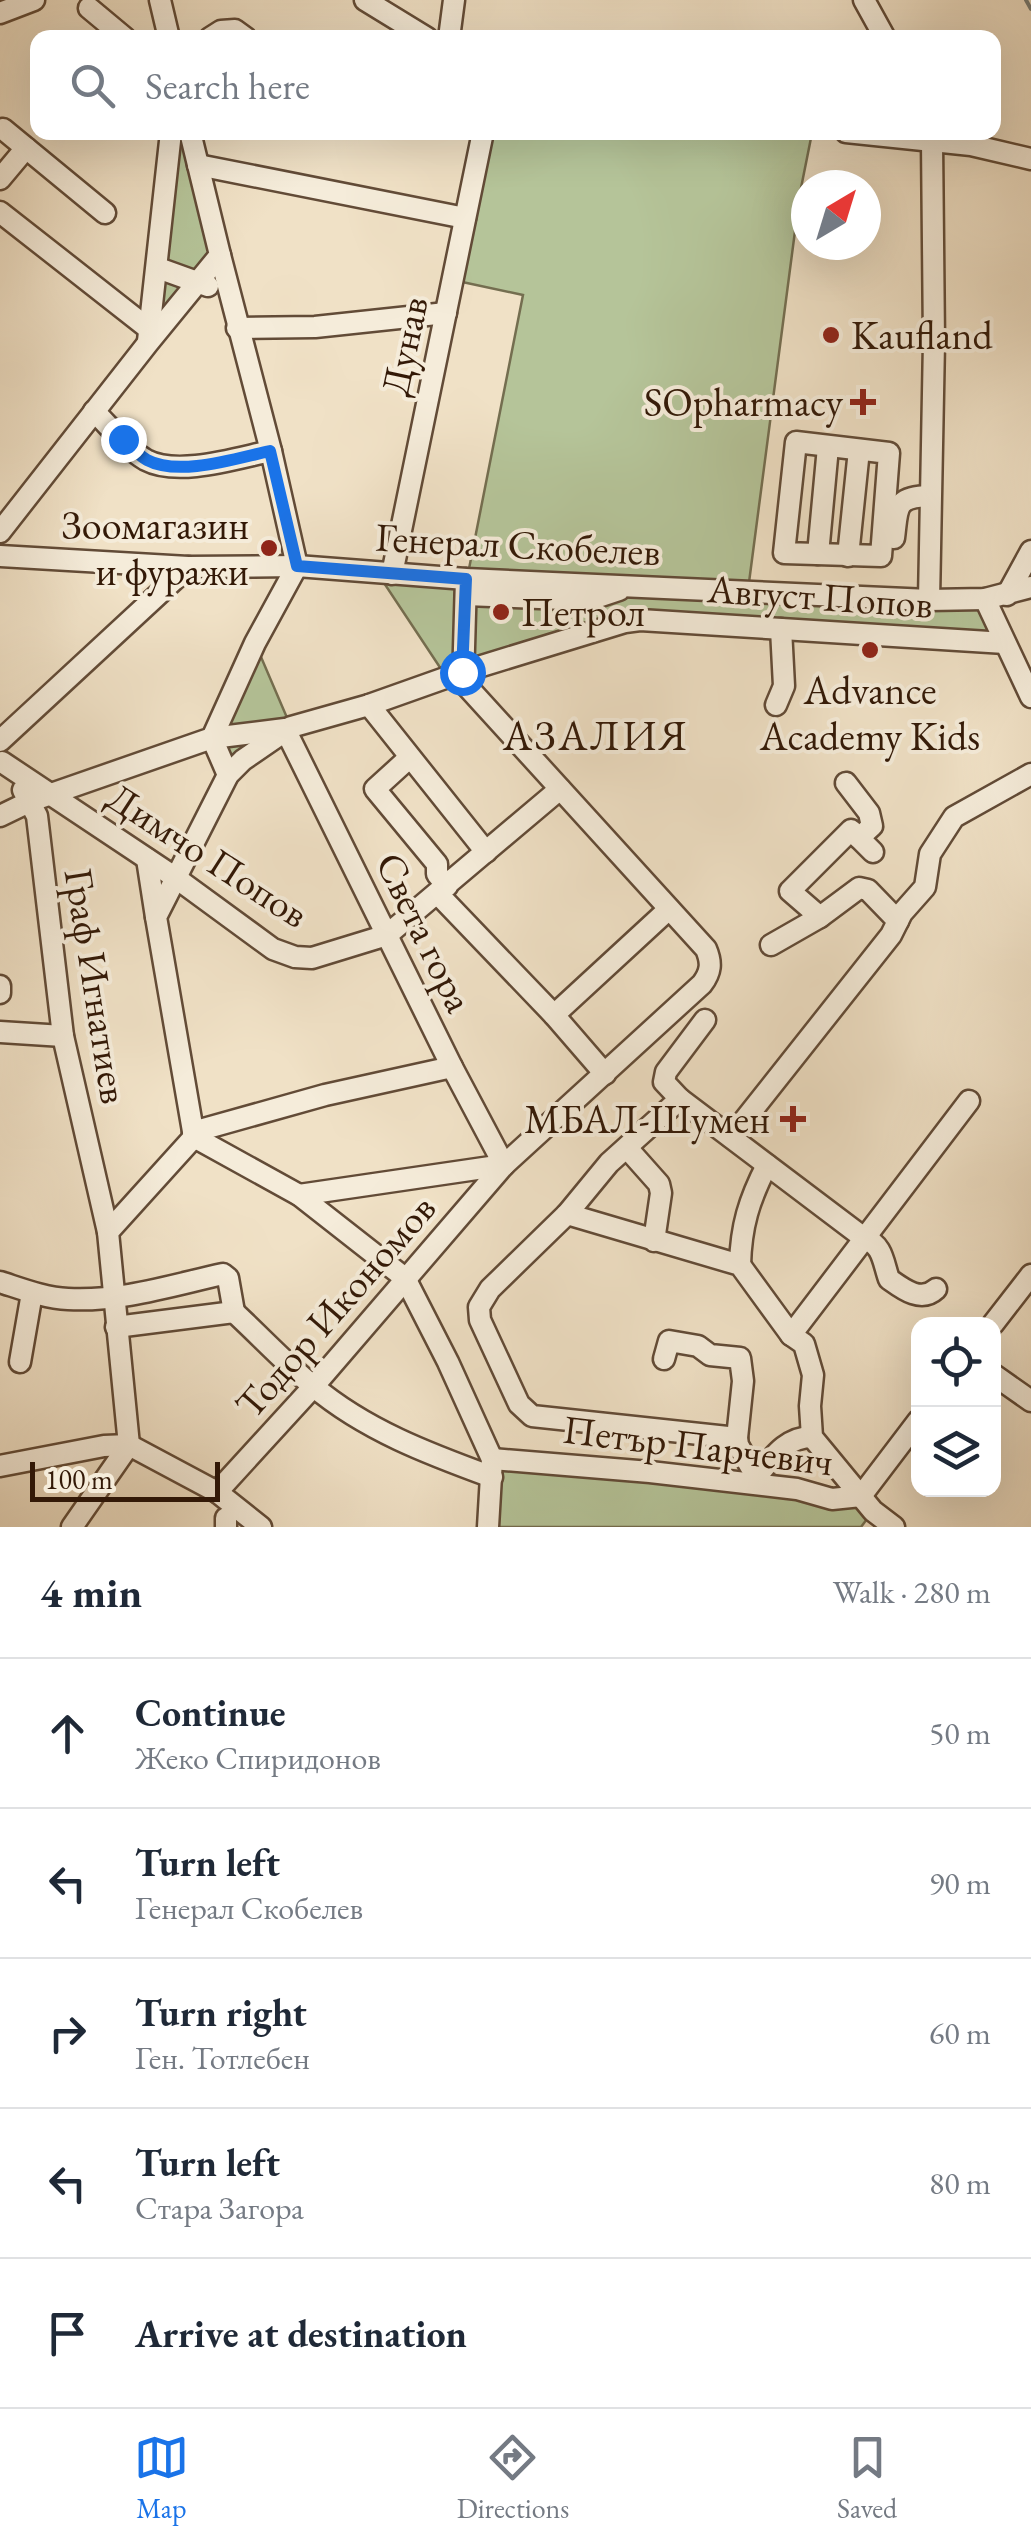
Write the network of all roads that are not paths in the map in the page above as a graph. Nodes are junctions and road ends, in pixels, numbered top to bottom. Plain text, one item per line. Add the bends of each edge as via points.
1 (34, 0) edge
2 (160, 0) edge
3 (365, 0) edge
4 (432, 0) edge
5 (864, 0) edge
6 (453, 7) edge
7 (90, 8) dead end
8 (0, 14) edge
9 (116, 30) edge
10 (167, 30) edge
11 (414, 30) edge
12 (881, 30) edge
13 (3, 129) dead end
14 (170, 140) edge
15 (192, 140) edge
16 (481, 140) edge
17 (931, 140) edge
18 (944, 140) edge
19 (26, 148) junction
20 (1031, 159) edge
21 (198, 164) junction
22 (0, 179) edge
23 (0, 212) edge
24 (105, 213) dead end
25 (465, 218) junction
26 (220, 255) junction
27 (158, 268) junction
28 (199, 282) junction
29 (229, 294) junction
30 (446, 313) junction
31 (238, 328) junction
32 (148, 336) junction
33 (94, 411) junction
34 (828, 446) junction
35 (859, 450) junction
36 (270, 451) junction
37 (930, 496) junction
38 (0, 532) edge
39 (1031, 551) edge
40 (818, 554) junction
41 (0, 556) edge
42 (848, 556) junction
43 (881, 556) junction
44 (297, 566) junction
45 (188, 567) junction
46 (392, 574) junction
47 (466, 587) junction
48 (1031, 587) edge
49 (1007, 595) junction
50 (985, 599) junction
51 (930, 600) junction
52 (781, 629) junction
53 (1004, 643) junction
54 (462, 672) junction
55 (1031, 696) edge
56 (369, 705) junction
57 (776, 705) dead end
58 (285, 729) junction
59 (212, 738) junction
60 (1, 754) edge
61 (409, 758) junction
62 (1031, 774) edge
63 (228, 775) junction
64 (846, 784) dead end
65 (560, 789) junction
66 (41, 798) junction
67 (0, 816) edge
68 (486, 852) junction
69 (146, 858) junction
70 (176, 878) junction
71 (442, 890) junction
72 (670, 909) junction
73 (156, 917) junction
74 (820, 917) junction
75 (898, 921) junction
76 (388, 935) junction
77 (771, 945) dead end
78 (554, 1015) junction
79 (705, 1020) dead end
80 (0, 1032) edge
81 (63, 1036) junction
82 (452, 1067) junction
83 (605, 1074) junction
84 (680, 1099) junction
85 (969, 1101) dead end
86 (194, 1134) junction
87 (731, 1137) junction
88 (627, 1148) junction
89 (504, 1165) junction
90 (767, 1165) junction
91 (300, 1196) junction
92 (567, 1214) junction
93 (108, 1232) junction
94 (864, 1238) junction
95 (654, 1240) junction
96 (740, 1266) junction
97 (1031, 1275) edge
98 (405, 1278) junction
99 (0, 1282) edge
100 (936, 1289) dead end
101 (32, 1293) junction
102 (113, 1297) junction
103 (234, 1312) junction
104 (998, 1317) edge
105 (116, 1327) junction
106 (790, 1336) junction
107 (664, 1359) dead end
108 (20, 1362) dead end
109 (1001, 1379) edge
110 (314, 1387) junction
111 (1031, 1401) edge
112 (911, 1433) edge
113 (812, 1436) junction
114 (737, 1438) junction
115 (129, 1445) junction
116 (0, 1466) edge
117 (492, 1468) junction
118 (217, 1492) junction
119 (865, 1511) edge
120 (72, 1527) edge
121 (261, 1527) edge
122 (488, 1527) edge
123 (894, 1527) edge

1 - 8 street
2 - 10 street
3 - 11 street
4 - 6 street
5 - 12 street
7 - 9 street
13 - 19 street
14 - 27 street
15 - 21 street
16 - 25 street, Дунав
17 - 37 street
18 - 20 street
19 - 22 street
19 - 24 street
21 - 25 street
21 - 26 street
23 - 32 street
25 - 30 street, Дунав
26 - 28 street
26 - 29 street
27 - 28 street
27 - 32 street
28 - 29 street
28 - 32 street
29 - 31 street
30 - 31 street
30 - 46 street, Дунав
31 - 36 street
32 - 33 street
33 - 36 street via 148,460 174,466
33 - 38 street
34 - 35 street
34 - 40 street
34 - 40 street via 796,442 784,553
35 - 42 street
35 - 43 street via 889,453
36 - 44 street
37 - 43 street via 898,506 893,550
37 - 51 street
39 - 49 street
40 - 42 street
41 - 45 street, Генерал Скобелев
42 - 43 street
44 - 45 street, Генерал Скобелев
44 - 46 street, Генерал Скобелев
44 - 59 street
45 - 60 street
46 - 47 street, Генерал Скобелев
47 - 51 street, Генерал Скобелев via 630,586
47 - 54 street
48 - 49 street, Генерал Скобелев
49 - 50 street, Генерал Скобелев
50 - 51 street, Генерал Скобелев
50 - 53 street
52 - 53 street, Август Попов
52 - 54 street, Август Попов via 625,622
52 - 57 street via 784,686
53 - 55 street
54 - 56 street, Август Попов
54 - 65 street via 463,682
56 - 58 street, Август Попов
56 - 61 street
58 - 59 street
58 - 63 street, Август Попов
58 - 76 street, Света гора
59 - 63 street
59 - 66 street
60 - 66 street, Димчо Попов
61 - 68 street
61 - 71 street via 375,790 437,864
62 - 75 street via 954,818 930,854 924,887
63 - 70 street, Август Попов
64 - 74 street via 870,813 866,845 852,830 790,891
65 - 68 street
65 - 72 street
66 - 67 street
66 - 69 street, Димчо Попов
66 - 81 street, Граф Игнатиев via 37,816
68 - 71 street
69 - 70 street, Димчо Попов
69 - 73 street
70 - 73 street, Август Попов
70 - 76 street, Димчо Попов via 273,949 294,957 312,958
71 - 76 street
71 - 78 street
72 - 78 street
72 - 83 street, Тодор Икономов via 706,949 710,968 702,984
73 - 86 street
74 - 75 street via 860,888
74 - 77 street
75 - 87 street
76 - 82 street, Света гора
78 - 83 street
79 - 84 street via 666,1072 664,1082
80 - 81 street
81 - 93 street, Граф Игнатиев
82 - 86 street
82 - 89 street, Света гора
83 - 89 street, Тодор Икономов
84 - 87 street
84 - 88 street
85 - 94 street
86 - 91 street
86 - 93 street
87 - 90 street
88 - 92 street
88 - 95 street via 659,1184
89 - 91 street
89 - 98 street, Тодор Икономов
90 - 94 street
90 - 96 street via 741,1234
91 - 98 street
92 - 95 street
92 - 114 street via 479,1307 519,1404 532,1416
93 - 102 street
94 - 100 street via 881,1250 896,1284 924,1296
94 - 106 street
95 - 96 street
96 - 106 street
97 - 104 street
98 - 110 street, Тодор Икономов
98 - 117 street
99 - 101 street
101 - 102 street
101 - 108 street
102 - 103 street, Петър Парчевич via 222,1274
102 - 105 street
103 - 105 street
103 - 110 street, Петър Парчевич
105 - 115 street
106 - 113 street via 804,1344 813,1376
107 - 114 street via 668,1340 740,1358
109 - 111 street
110 - 117 street, Петър Парчевич via 411,1447
110 - 118 street, Тодор Икономов
112 - 119 street, Петър Парчевич
113 - 114 street via 782,1447 753,1471
113 - 119 street
115 - 116 street
115 - 118 street
115 - 120 street
117 - 119 street, Петър Парчевич via 650,1472 797,1488
117 - 122 street
118 - 121 street
119 - 123 street

